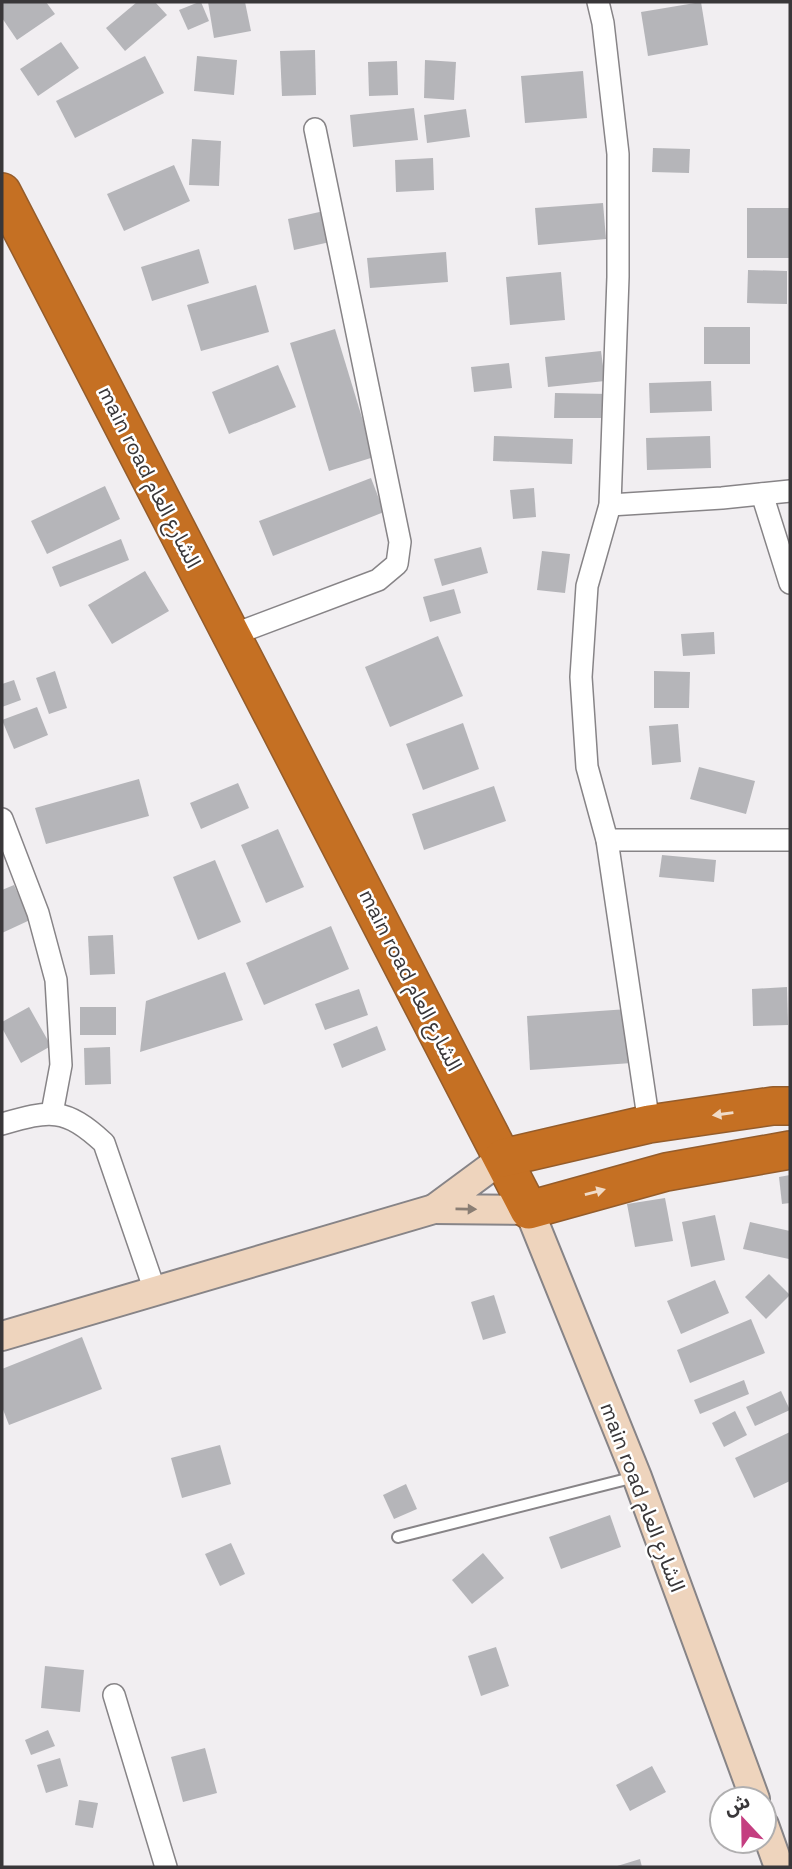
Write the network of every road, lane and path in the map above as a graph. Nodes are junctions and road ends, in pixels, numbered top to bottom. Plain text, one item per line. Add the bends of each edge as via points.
1 (598, 2) edge
2 (315, 129) dead end
3 (2, 192) edge
4 (790, 491) edge
5 (762, 494) junction
6 (610, 505) junction
7 (790, 583) edge
8 (232, 635) junction
9 (2, 819) edge
10 (607, 840) junction
11 (790, 840) edge
12 (790, 1106) edge
13 (52, 1113) junction
14 (2, 1124) edge
15 (649, 1124) junction
16 (790, 1150) edge
17 (503, 1158) junction
18 (434, 1209) junction
19 (529, 1210) junction
20 (155, 1291) junction
21 (2, 1336) edge
22 (637, 1476) junction
23 (398, 1537) dead end
24 (114, 1695) dead end
25 (750, 1785) edge
26 (166, 1867) edge

1 - 6 street via 618,154
2 - 8 street via 400,542 397,564 378,580
3 - 8 highway, main road الشارع العام
4 - 5 street
5 - 6 street
5 - 7 street
6 - 10 street via 587,586 581,677 587,767
8 - 17 highway, main road الشارع العام
9 - 13 street via 38,913 56,980 61,1065
10 - 11 street
10 - 15 street
12 -> 15 highway
13 - 14 street
13 - 20 street via 72,1118 104,1143
15 - 17 highway
19 -> 16 highway via 666,1172
17 - 18 main road
17 - 19 highway, main road الشارع العام
18 -> 19 main road
18 - 20 main road
19 - 22 main road, main road الشارع العام
20 - 21 main road
22 - 23 lane
22 - 25 main road, main road الشارع العام
24 - 26 street

